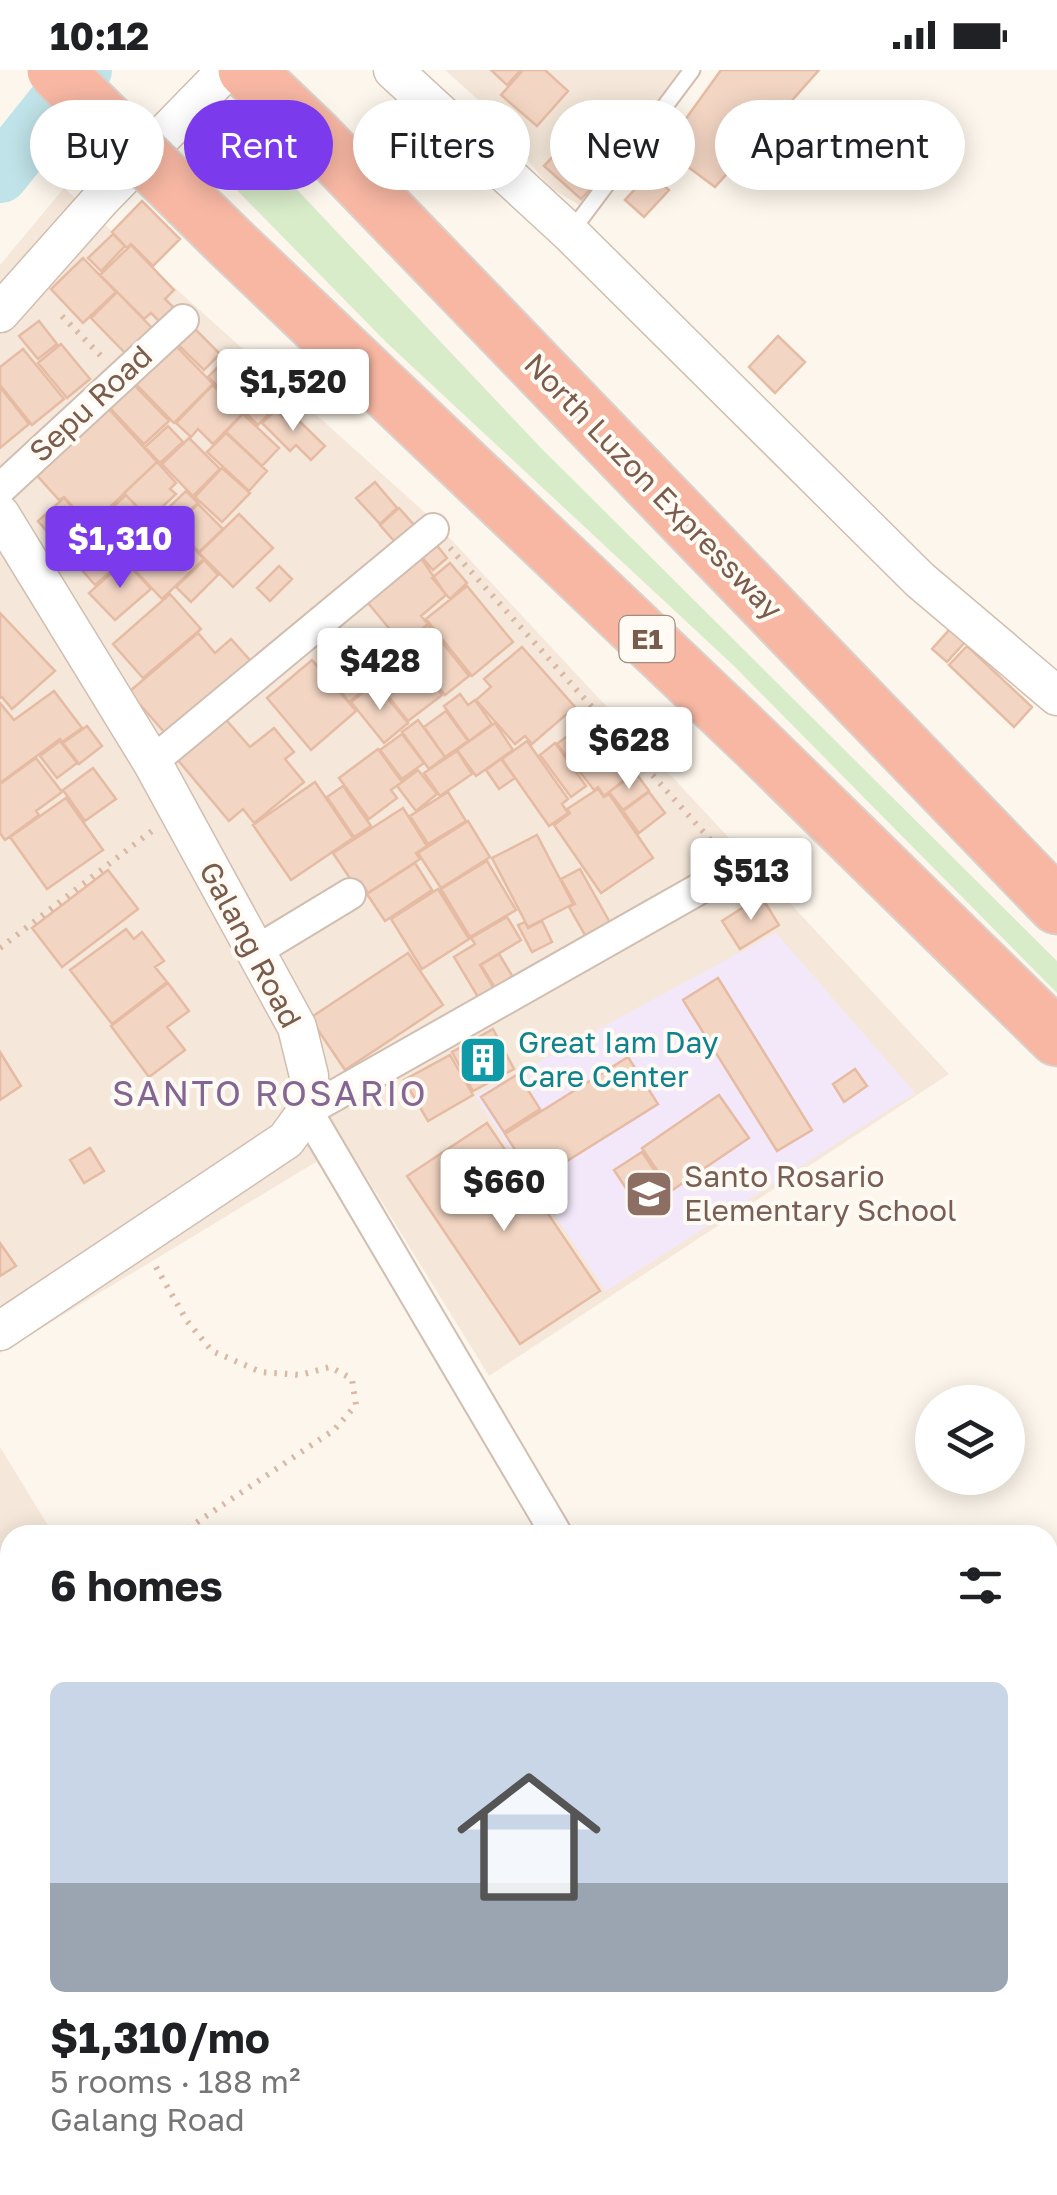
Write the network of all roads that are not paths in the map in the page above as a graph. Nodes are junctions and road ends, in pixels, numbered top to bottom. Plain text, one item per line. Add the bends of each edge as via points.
1 (55, 70) edge
2 (228, 70) edge
3 (246, 70) edge
4 (692, 70) edge
5 (399, 72) edge
6 (570, 233) junction
7 (0, 313) edge
8 (183, 320) dead end
9 (0, 488) edge
10 (0, 514) edge
11 (433, 529) road end
12 (1057, 696) edge
13 (152, 762) junction
14 (736, 868) road end
15 (350, 894) dead end
16 (1057, 906) edge
17 (256, 950) junction
18 (1057, 1038) edge
19 (307, 1112) junction
20 (0, 1331) edge
21 (552, 1525) edge

1 - 18 highway, E1, bridge
2 - 7 street
3 - 16 highway, North Luzon Expressway
4 - 6 lane
5 - 6 street
6 - 12 street via 920,580
8 - 9 street, Sepu Road
10 - 13 street, Galang Road
11 - 13 street
13 - 17 street, Galang Road
14 - 19 street
15 - 17 street
17 - 19 street, Galang Road via 297,1027 309,1076
19 - 20 street via 286,1140
19 - 21 street

